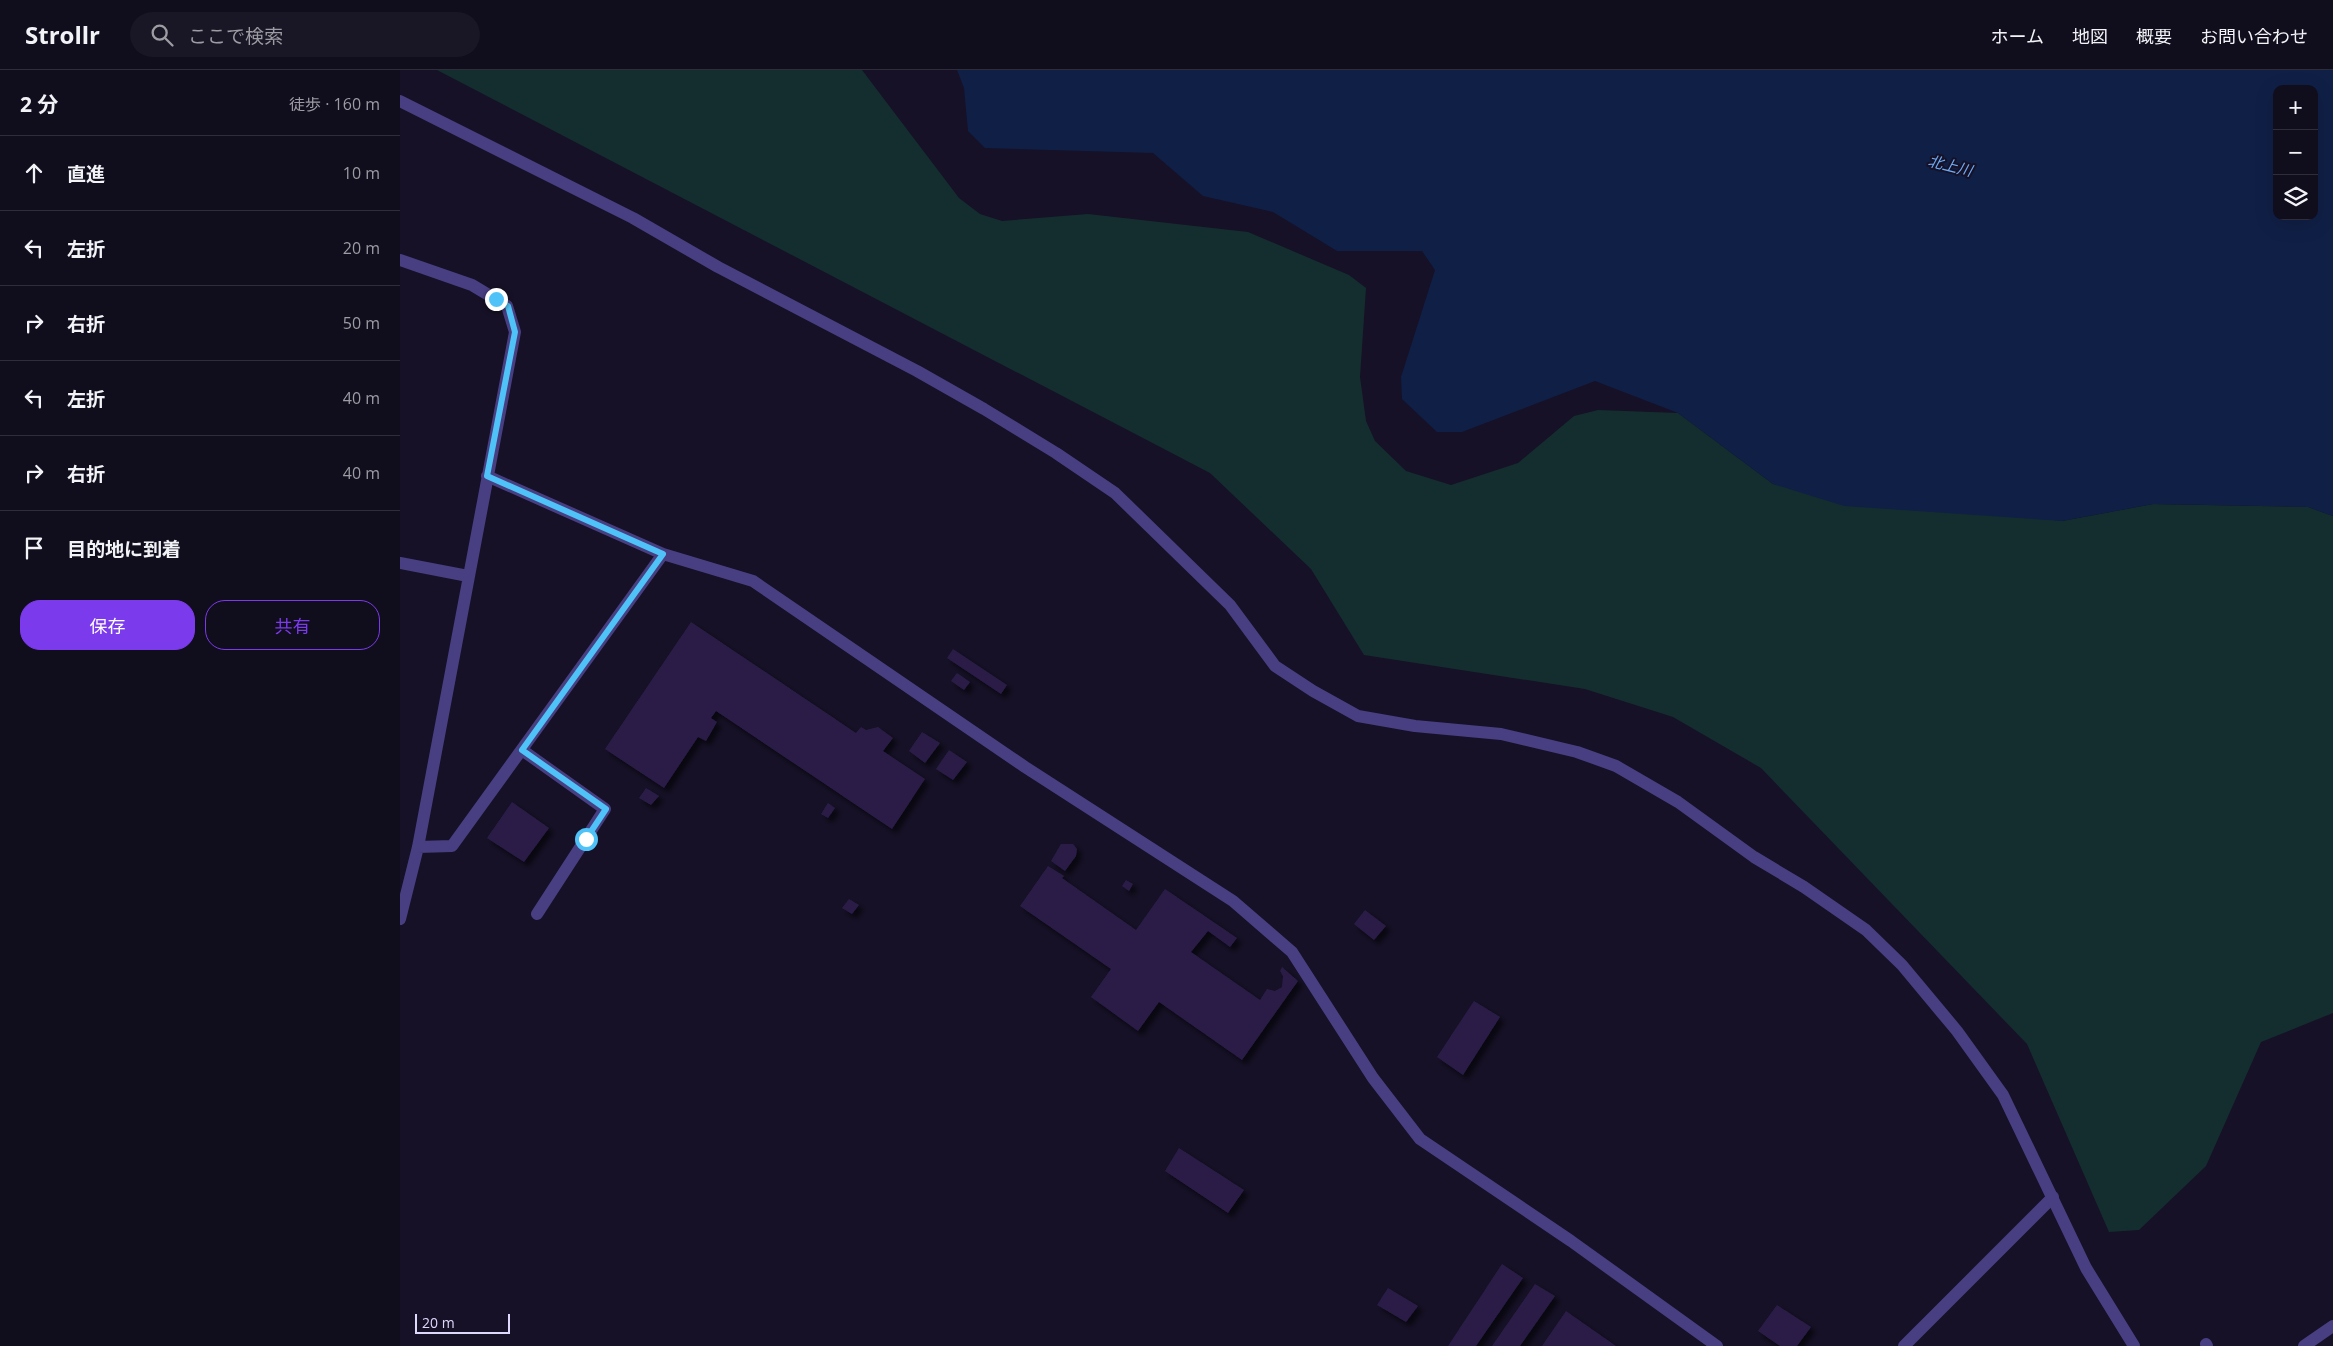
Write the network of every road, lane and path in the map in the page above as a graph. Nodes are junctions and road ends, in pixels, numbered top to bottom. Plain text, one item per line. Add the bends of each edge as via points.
1 (400, 101) edge
2 (400, 260) edge
3 (487, 476) junction
4 (663, 554) junction
5 (400, 563) edge
6 (468, 576) junction
7 (522, 750) junction
8 (418, 847) junction
9 (537, 914) dead end
10 (400, 919) edge
11 (2053, 1196) junction
12 (2333, 1326) edge
13 (1717, 1346) edge
14 (1904, 1346) edge
15 (2134, 1346) edge
16 (2304, 1346) edge

1 - 11 street via 633,218 750,284 917,371 1056,453 1115,493 1230,604 1275,666 1358,716 1415,726 1501,734 1577,752 1616,766 1678,802 1754,857 1866,930 1902,965 1957,1031 2003,1095
2 - 3 street via 472,285 508,306 515,332
3 - 4 street
3 - 6 street
4 - 7 street
4 - 13 street via 752,581 1025,767 1233,901 1292,952 1373,1078 1420,1139 1555,1230
5 - 6 street
6 - 8 street
7 - 8 street via 452,846
7 - 9 street via 606,809
8 - 10 street
11 - 14 street
11 - 15 street via 2086,1268
12 - 16 street

